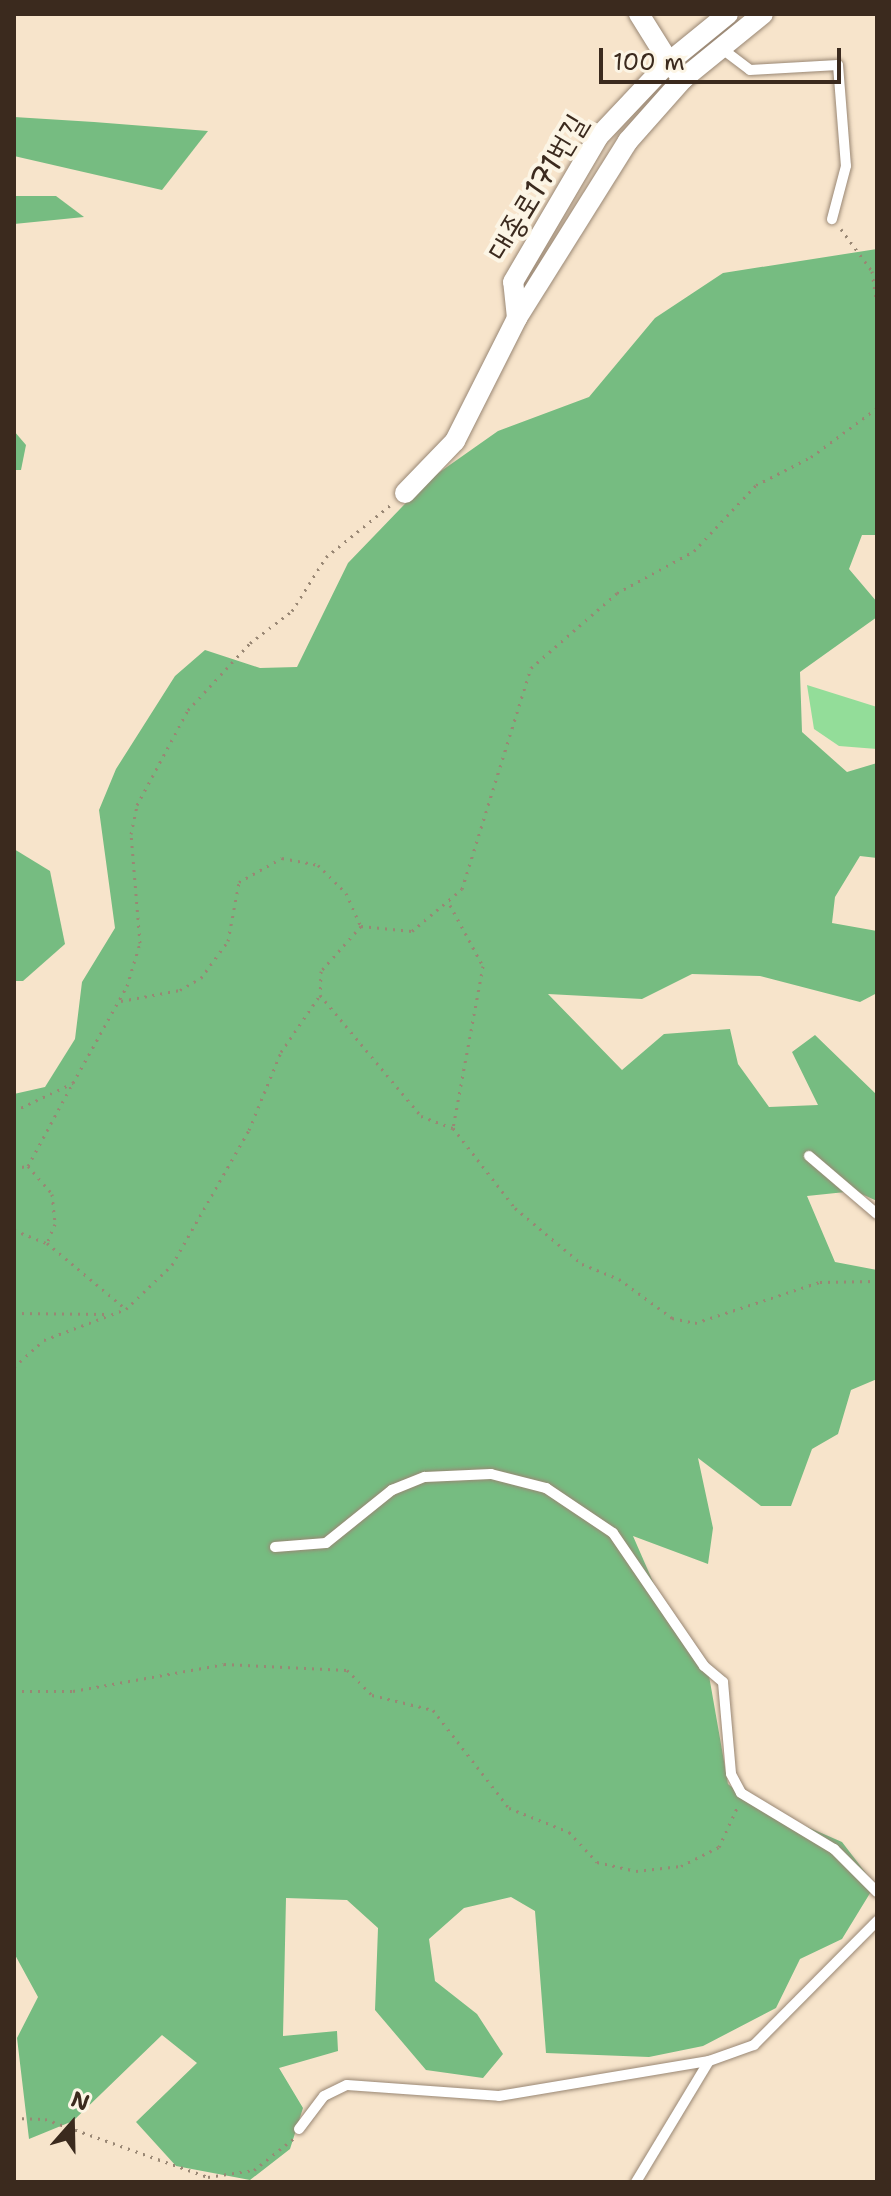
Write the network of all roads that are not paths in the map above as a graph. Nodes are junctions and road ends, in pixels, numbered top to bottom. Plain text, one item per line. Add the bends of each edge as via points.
1 (639, 14) edge
2 (728, 14) edge
3 (763, 14) edge
4 (721, 48) junction
5 (669, 62) junction
6 (683, 79) junction
7 (832, 219) road end
8 (517, 318) junction
9 (405, 493) road end
10 (809, 1156) dead end
11 (877, 1214) edge
12 (275, 1547) dead end
13 (877, 1892) edge
14 (877, 1921) edge
15 (709, 2061) junction
16 (299, 2129) road end
17 (636, 2182) edge

1 - 5 street
2 - 5 street, 대종로171번길
3 - 4 street
4 - 6 street
4 - 7 lane via 750,70 838,65 846,166
5 - 6 street
5 - 8 street, 대종로171번길 via 627,100 556,204 513,282
6 - 8 street via 628,141
8 - 9 street via 455,441
10 - 11 lane
12 - 13 lane via 326,1543 392,1490 425,1477 491,1474 546,1488 613,1533 704,1666 723,1682 731,1774 746,1797 834,1849
14 - 15 lane via 754,2045
15 - 16 lane via 499,2096 347,2085 324,2096
15 - 17 lane via 684,2091

